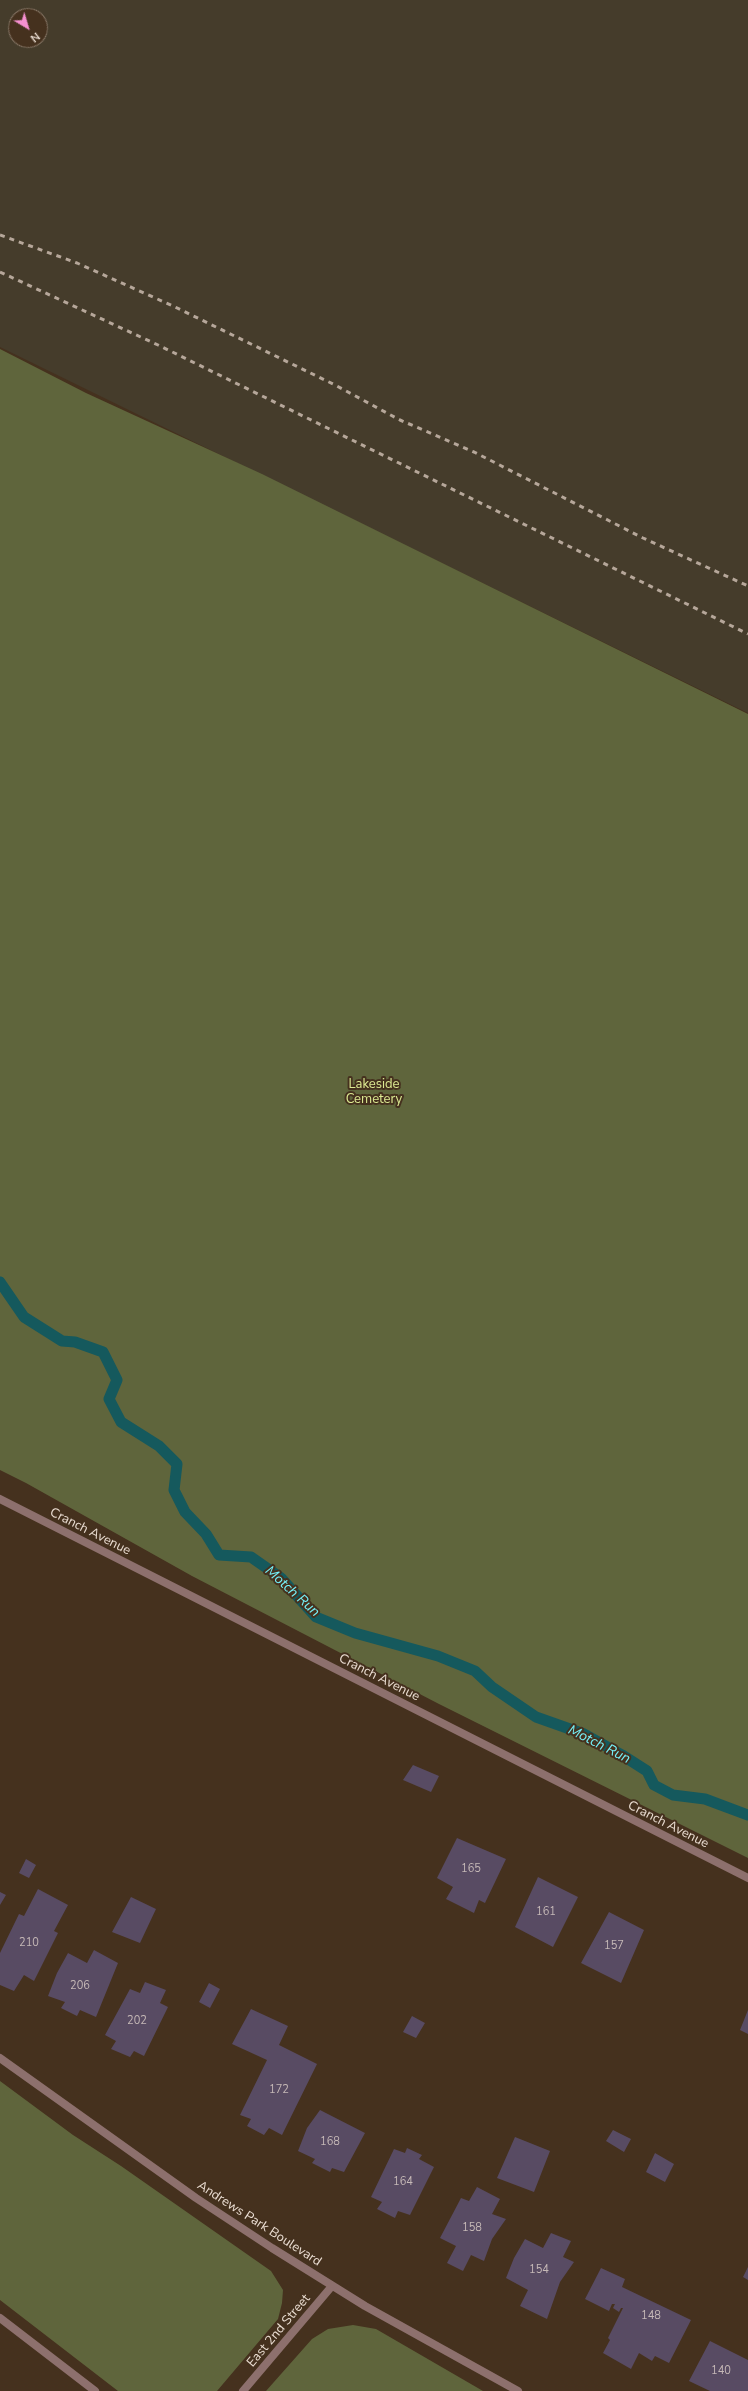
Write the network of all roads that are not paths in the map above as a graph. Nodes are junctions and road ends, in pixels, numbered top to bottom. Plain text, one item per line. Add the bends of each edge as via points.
1 (0, 1499) edge
2 (748, 1878) edge
3 (0, 2058) edge
4 (332, 2286) junction
5 (0, 2318) edge
6 (95, 2391) edge
7 (243, 2391) edge
8 (518, 2391) edge

1 - 2 street, Cranch Avenue
3 - 4 street, Andrews Park Boulevard via 196,2198
4 - 7 street, East 2nd Street
4 - 8 street, Andrews Park Boulevard
5 - 6 street

